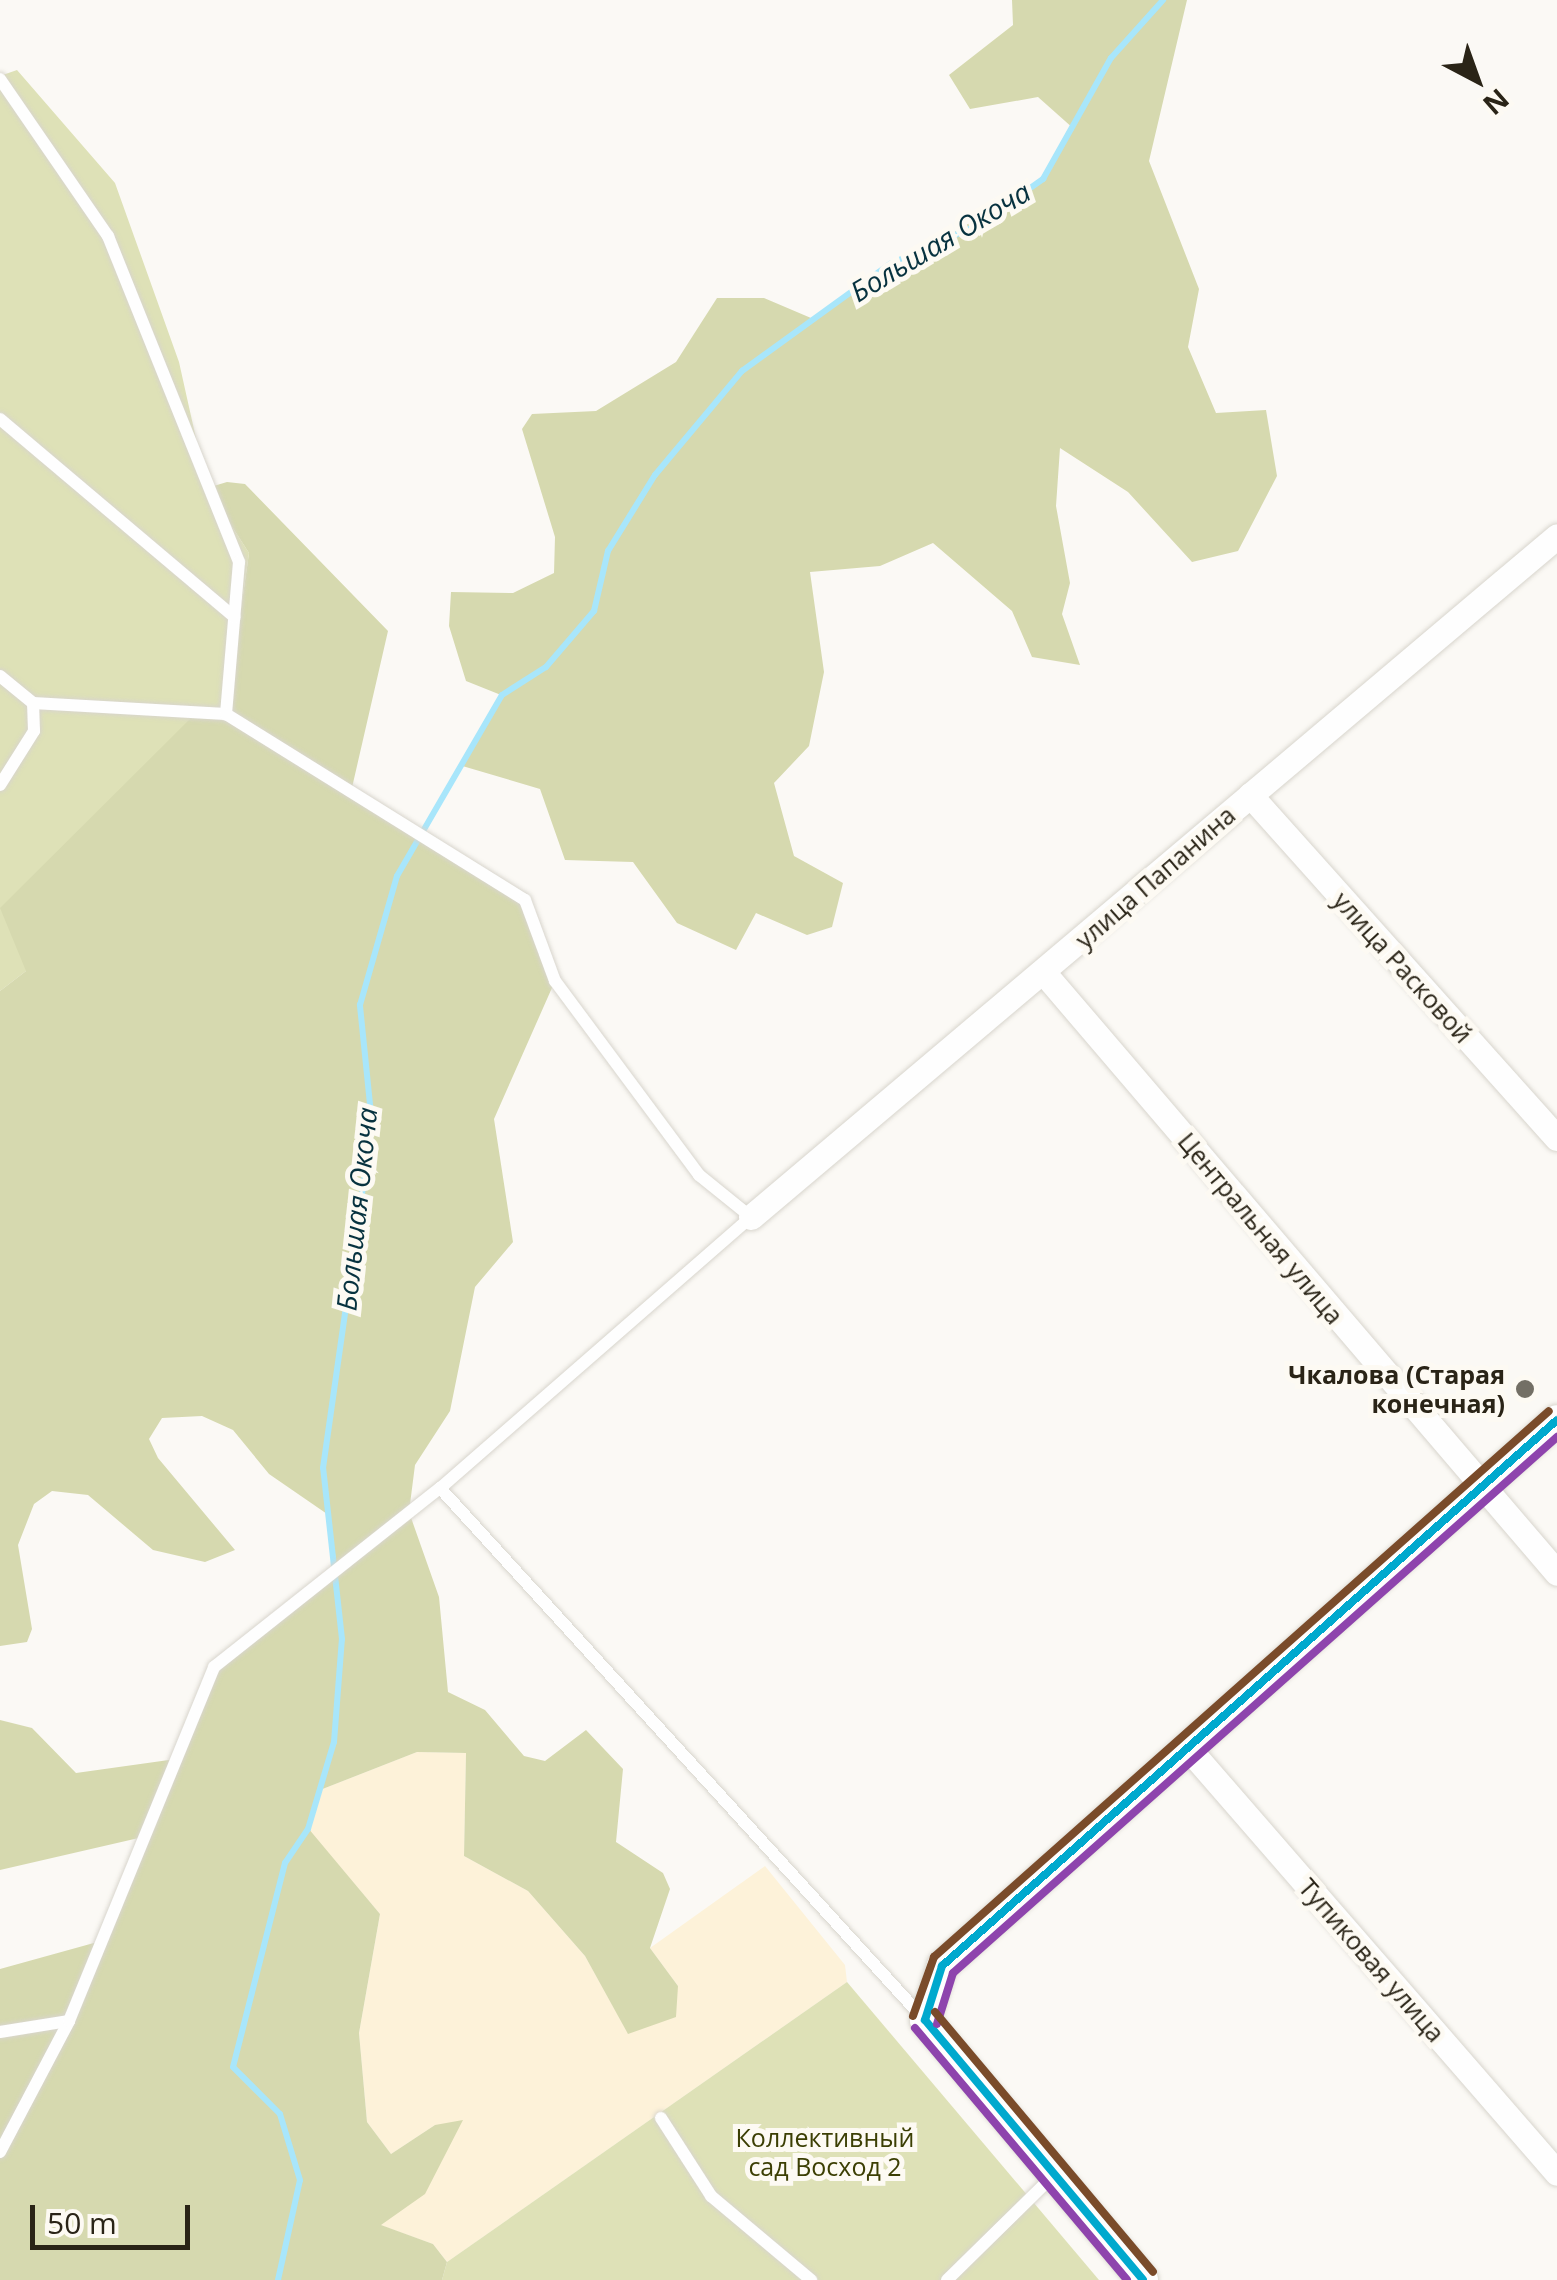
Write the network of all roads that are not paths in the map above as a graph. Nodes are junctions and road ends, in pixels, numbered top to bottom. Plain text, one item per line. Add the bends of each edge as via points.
1 (0, 78) edge
2 (0, 419) edge
3 (1557, 536) edge
4 (234, 617) junction
5 (0, 676) edge
6 (33, 703) junction
7 (226, 714) junction
8 (0, 784) edge
9 (1250, 796) junction
10 (1044, 972) junction
11 (1557, 1138) edge
12 (752, 1217) junction
13 (1557, 1420) edge
14 (1481, 1486) junction
15 (440, 1488) junction
16 (1557, 1574) edge
17 (1187, 1747) junction
18 (926, 2020) junction
19 (68, 2021) junction
20 (0, 2032) edge
21 (661, 2118) dead end
22 (0, 2152) edge
23 (1557, 2173) edge
24 (1055, 2174) junction
25 (811, 2280) edge
26 (947, 2280) edge
27 (1143, 2280) edge

1 - 4 lane via 108,236 239,562
2 - 4 lane
3 - 9 street, улица Папанина
4 - 7 lane
5 - 6 lane
6 - 7 lane
6 - 8 lane via 34,731
7 - 12 lane via 525,900 555,981 699,1176
9 - 10 street, улица Папанина
9 - 11 street, улица Расковой
10 - 12 street, улица Папанина
10 - 14 street, Центральная улица
12 - 15 lane
13 - 14 street
14 - 16 street, Центральная улица
14 - 17 street
15 - 18 lane
15 - 19 lane via 214,1668
17 - 18 street via 942,1966
17 - 23 street, Тупиковая улица
18 - 24 street
19 - 20 lane
19 - 22 lane
21 - 25 lane via 711,2196
24 - 26 lane
24 - 27 street

